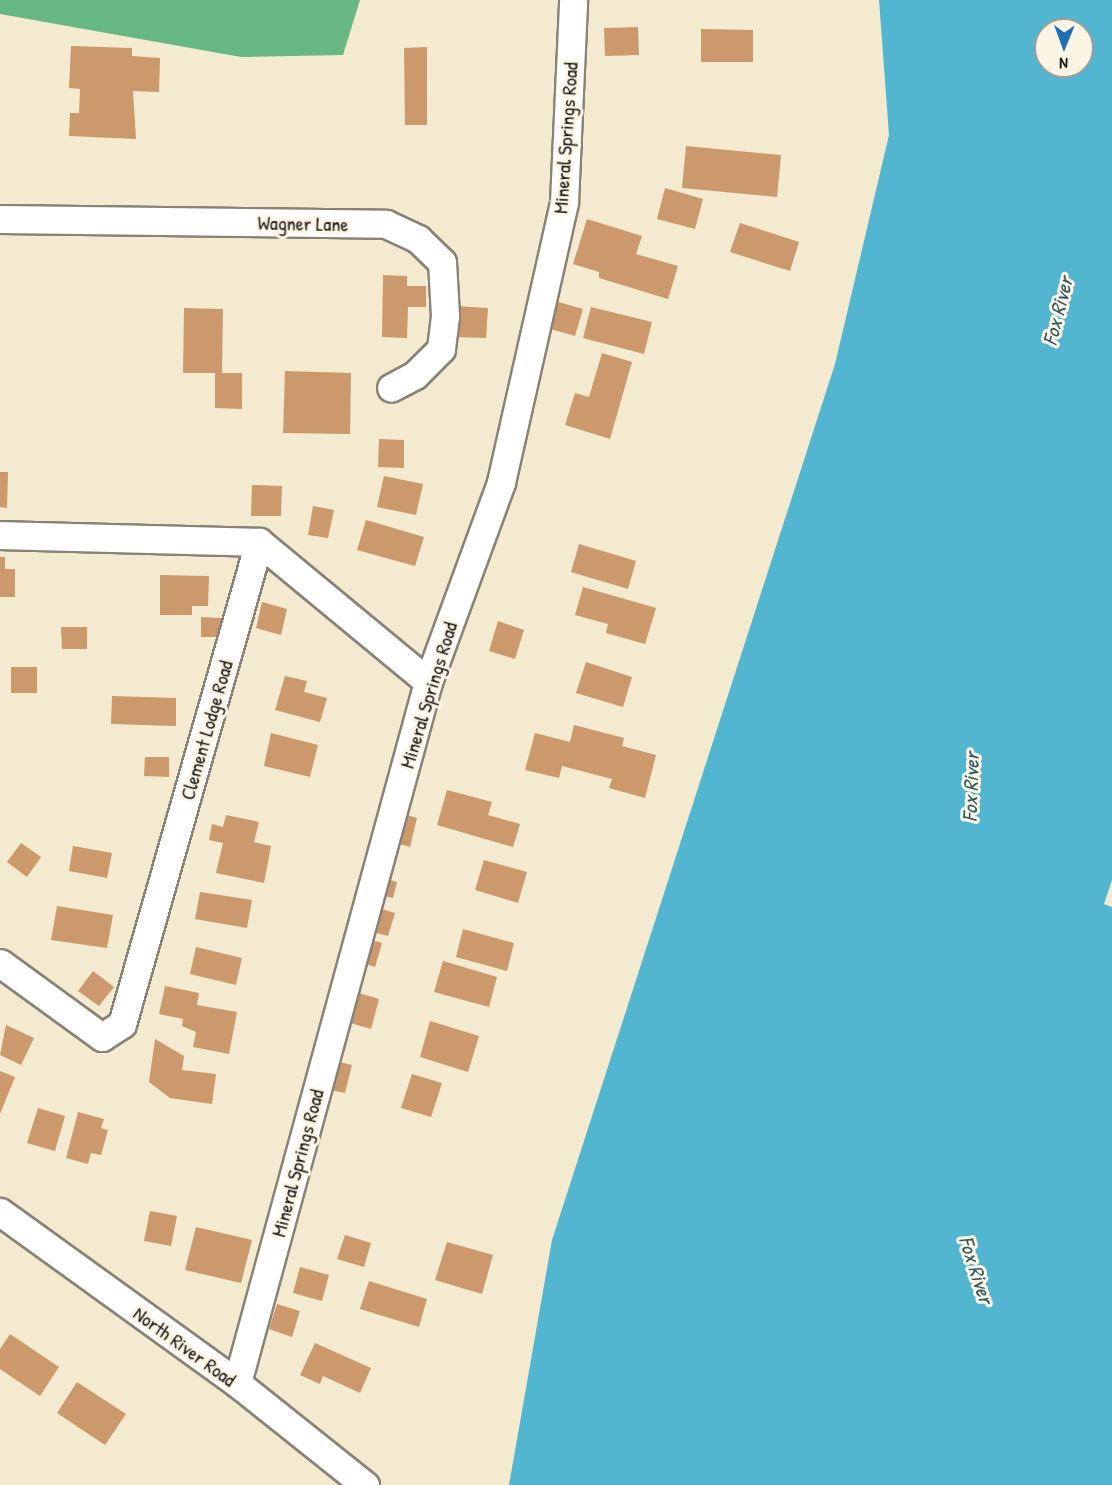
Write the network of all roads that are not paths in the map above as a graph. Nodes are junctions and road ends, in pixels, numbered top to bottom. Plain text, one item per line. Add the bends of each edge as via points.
1 (573, 0) edge
2 (0, 219) edge
3 (391, 388) dead end
4 (0, 535) edge
5 (259, 542) junction
6 (428, 682) junction
7 (0, 963) edge
8 (0, 1212) edge
9 (237, 1383) junction
10 (365, 1485) edge

1 - 6 street, Mineral Springs Road via 564,202 501,483
2 - 3 street, Wagner Lane via 386,224 418,239 442,262 445,316 441,349 415,375
4 - 5 street
5 - 6 street
5 - 7 street, Clement Lodge Road via 122,1023 102,1037
6 - 9 street, Mineral Springs Road
8 - 9 street, North River Road
9 - 10 street, North River Road

